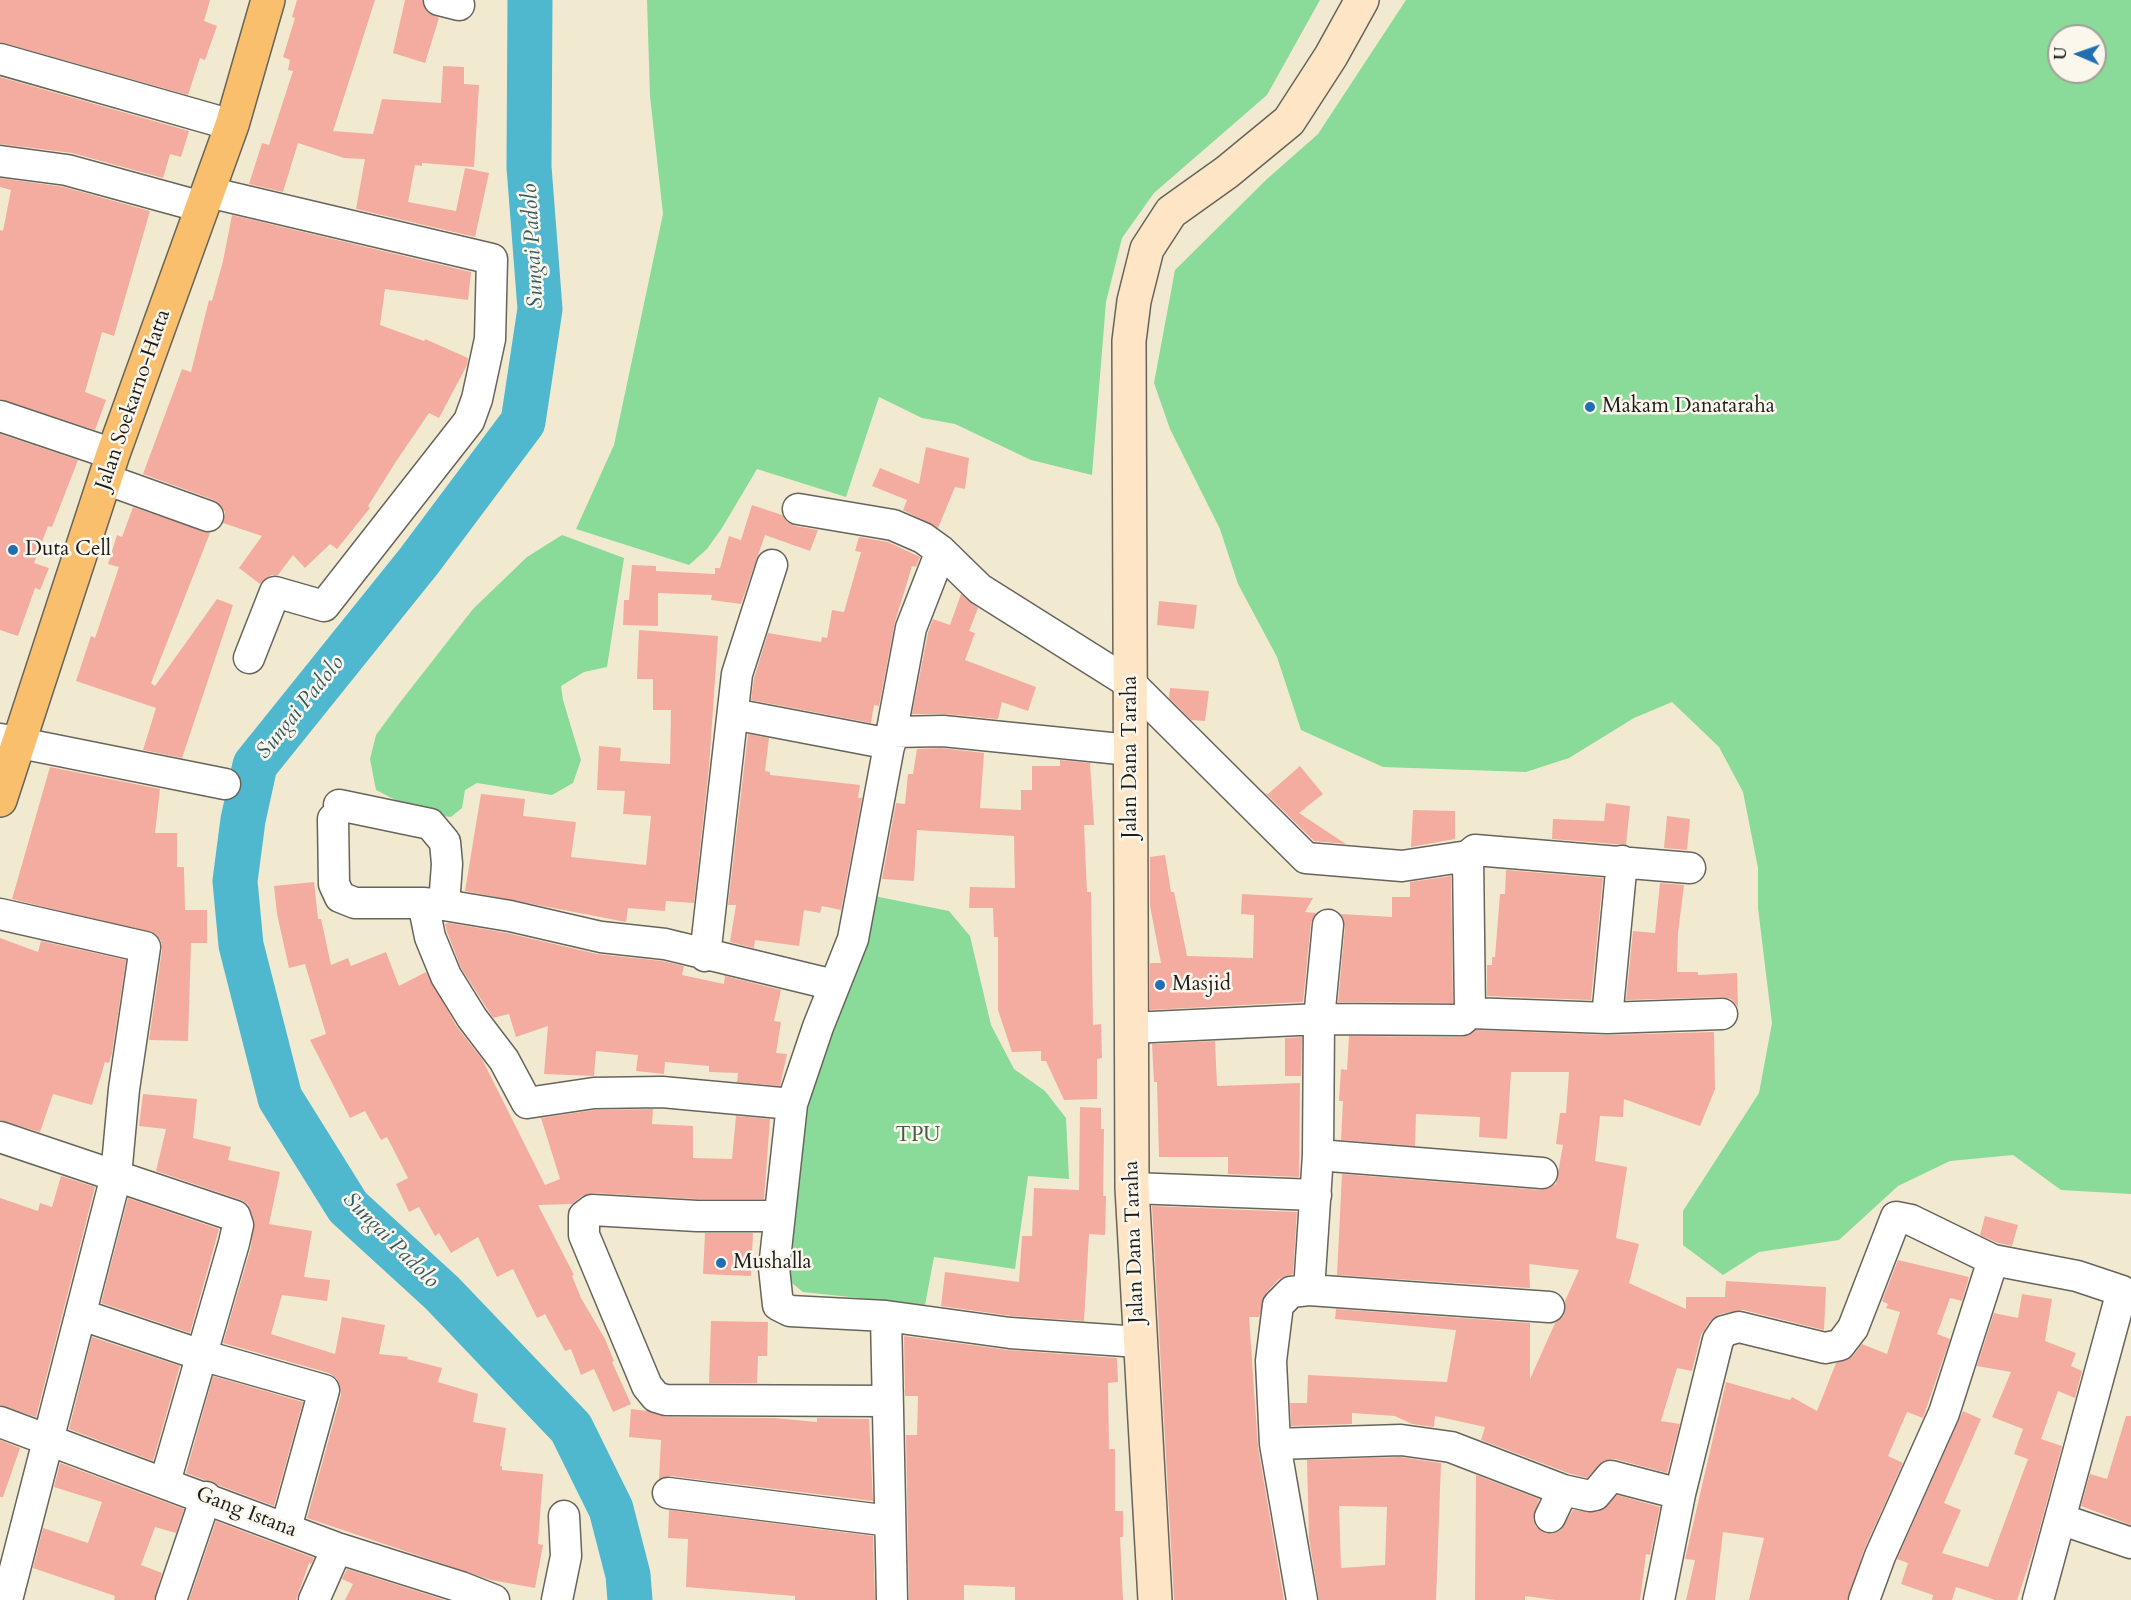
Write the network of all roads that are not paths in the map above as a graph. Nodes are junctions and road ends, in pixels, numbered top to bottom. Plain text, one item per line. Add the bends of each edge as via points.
1 (268, 0) edge
2 (1362, 0) edge
3 (0, 59) edge
4 (232, 125) junction
5 (0, 161) edge
6 (205, 200) junction
7 (0, 416) edge
8 (109, 466) junction
9 (798, 509) dead end
10 (208, 516) dead end
11 (940, 551) junction
12 (771, 565) dead end
13 (249, 657) dead end
14 (1131, 684) junction
15 (733, 714) junction
16 (891, 738) junction
17 (10, 742) edge
18 (1130, 750) junction
19 (225, 784) dead end
20 (0, 800) edge
21 (1468, 856) junction
22 (1622, 861) junction
23 (1690, 868) dead end
24 (433, 904) junction
25 (0, 914) edge
26 (1328, 925) dead end
27 (705, 956) junction
28 (834, 985) junction
29 (1470, 1013) junction
30 (1722, 1014) dead end
31 (1607, 1018) junction
32 (1319, 1019) junction
33 (1131, 1028) junction
34 (792, 1104) junction
35 (0, 1137) edge
36 (1318, 1155) junction
37 (1542, 1173) dead end
38 (116, 1176) junction
39 (1132, 1188) junction
40 (1316, 1195) junction
41 (778, 1216) junction
42 (1993, 1260) junction
43 (1309, 1290) junction
44 (2127, 1291) edge
45 (1549, 1307) dead end
46 (82, 1315) junction
47 (886, 1316) junction
48 (1139, 1342) junction
49 (201, 1355) junction
50 (887, 1401) junction
51 (0, 1422) edge
52 (50, 1442) junction
53 (1275, 1444) junction
54 (165, 1482) junction
55 (1563, 1490) junction
56 (668, 1493) dead end
57 (1680, 1494) junction
58 (207, 1497) junction
59 (564, 1516) dead end
60 (1551, 1517) dead end
61 (2060, 1519) junction
62 (890, 1521) junction
63 (286, 1528) junction
64 (2131, 1543) edge
65 (337, 1548) junction
66 (7, 1600) edge
67 (171, 1600) edge
68 (314, 1600) edge
69 (494, 1600) edge
70 (557, 1600) edge
71 (892, 1600) edge
72 (1155, 1600) edge
73 (1302, 1600) edge
74 (1659, 1600) edge
75 (1864, 1600) edge
76 (2038, 1600) edge

1 - 4 highway, Jalan Soekarno-Hatta
2 - 14 street, Jalan Dana Taraha via 1289,121 1172,212 1147,249 1129,341
3 - 4 street
4 - 6 highway, Jalan Soekarno-Hatta
5 - 6 street via 67,170
6 - 8 highway, Jalan Soekarno-Hatta
6 - 13 street via 492,259 490,339 469,422 324,606 275,592
7 - 8 street
8 - 10 street
8 - 17 highway, Jalan Soekarno-Hatta
9 - 11 street via 892,525 923,538
11 - 14 street via 980,590
11 - 16 street via 911,628
12 - 15 street via 737,674
14 - 18 street, Jalan Dana Taraha
14 - 21 street via 1306,858 1402,866
15 - 16 street
15 - 27 street
16 - 18 street via 943,731
16 - 28 street via 853,939
17 - 19 street
17 - 20 highway, Jalan Soekarno-Hatta
18 - 33 street, Jalan Dana Taraha
21 - 22 street via 1475,850
21 - 29 street
22 - 23 street
22 - 31 street
24 - 24 street via 447,864 445,842 430,824 336,812 334,884 340,897 355,903
24 - 27 street via 510,916 601,937 665,944
24 - 34 street via 429,937 446,976 504,1060 527,1103 594,1093 662,1092
25 - 38 street via 145,947
26 - 32 street
27 - 28 street
28 - 34 street
29 - 31 street
29 - 32 street via 1462,1020
30 - 31 street
32 - 33 street
32 - 36 street
33 - 39 street, Jalan Dana Taraha
34 - 41 street
35 - 38 street
36 - 37 street
36 - 40 street
38 - 46 street
38 - 49 street via 235,1216 238,1226
39 - 40 street
39 - 48 street, Jalan Dana Taraha
40 - 43 street
41 - 47 street via 774,1268 778,1305 790,1311
41 - 50 street via 592,1210 584,1216 584,1235 647,1386 656,1397 666,1400
42 - 44 street via 2077,1276
42 - 57 street via 1911,1220 1896,1218 1853,1328 1840,1345 1825,1348 1739,1327 1724,1331 1718,1340
42 - 75 street via 1944,1413
43 - 45 street
43 - 53 street via 1291,1292 1278,1305 1271,1361
44 - 61 street
46 - 49 street
46 - 52 street
47 - 48 street via 1010,1333
47 - 50 street
48 - 72 street, Jalan Dana Taraha
49 - 54 street
49 - 63 street via 324,1390
50 - 62 street
51 - 52 street, Gang Istana
52 - 54 street, Gang Istana
52 - 66 street
53 - 55 street via 1401,1440 1451,1447
53 - 73 street
54 - 58 street, Gang Istana
55 - 57 street via 1596,1495 1611,1476
55 - 60 street
56 - 62 street
57 - 74 street
58 - 63 street, Gang Istana
58 - 67 street
59 - 70 street via 566,1556
61 - 64 street
61 - 76 street
62 - 71 street
63 - 65 street, Gang Istana
65 - 68 street
65 - 69 street, Gang Istana

